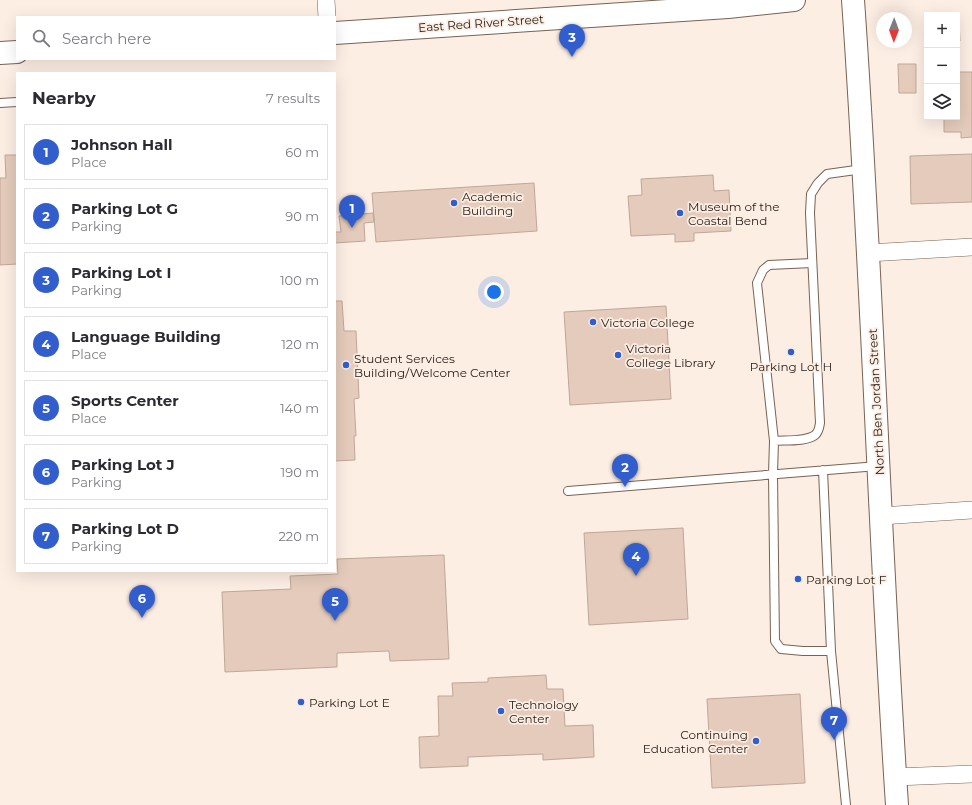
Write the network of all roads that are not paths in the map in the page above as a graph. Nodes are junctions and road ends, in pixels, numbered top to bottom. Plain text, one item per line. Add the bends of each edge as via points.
1 (326, 0) edge
2 (794, 0) edge
3 (853, 0) edge
4 (327, 16) edge
5 (336, 33) edge
6 (16, 52) edge
7 (0, 53) edge
8 (16, 102) edge
9 (0, 103) edge
10 (863, 169) junction
11 (972, 247) edge
12 (868, 253) junction
13 (812, 263) junction
14 (774, 441) junction
15 (879, 466) junction
16 (823, 470) junction
17 (773, 474) junction
18 (568, 491) dead end
19 (972, 510) edge
20 (881, 516) junction
21 (831, 651) junction
22 (972, 774) edge
23 (896, 777) junction
24 (846, 805) edge
25 (897, 805) edge

1 - 4 street
2 - 5 street, East Red River Street
3 - 10 street, North Ben Jordan Street
6 - 7 street
8 - 9 lane
10 - 12 street, North Ben Jordan Street
10 - 13 lane via 827,174 811,194
11 - 12 street
12 - 15 street, North Ben Jordan Street
13 - 14 lane via 819,430 806,439
13 - 14 lane via 769,265 763,270 757,283
14 - 17 lane
15 - 16 lane
15 - 20 street, North Ben Jordan Street
16 - 17 lane
16 - 21 lane
17 - 18 lane
17 - 21 lane via 775,641 781,649
19 - 20 street
20 - 23 street, North Ben Jordan Street
21 - 24 lane
22 - 23 street
23 - 25 street, North Ben Jordan Street

